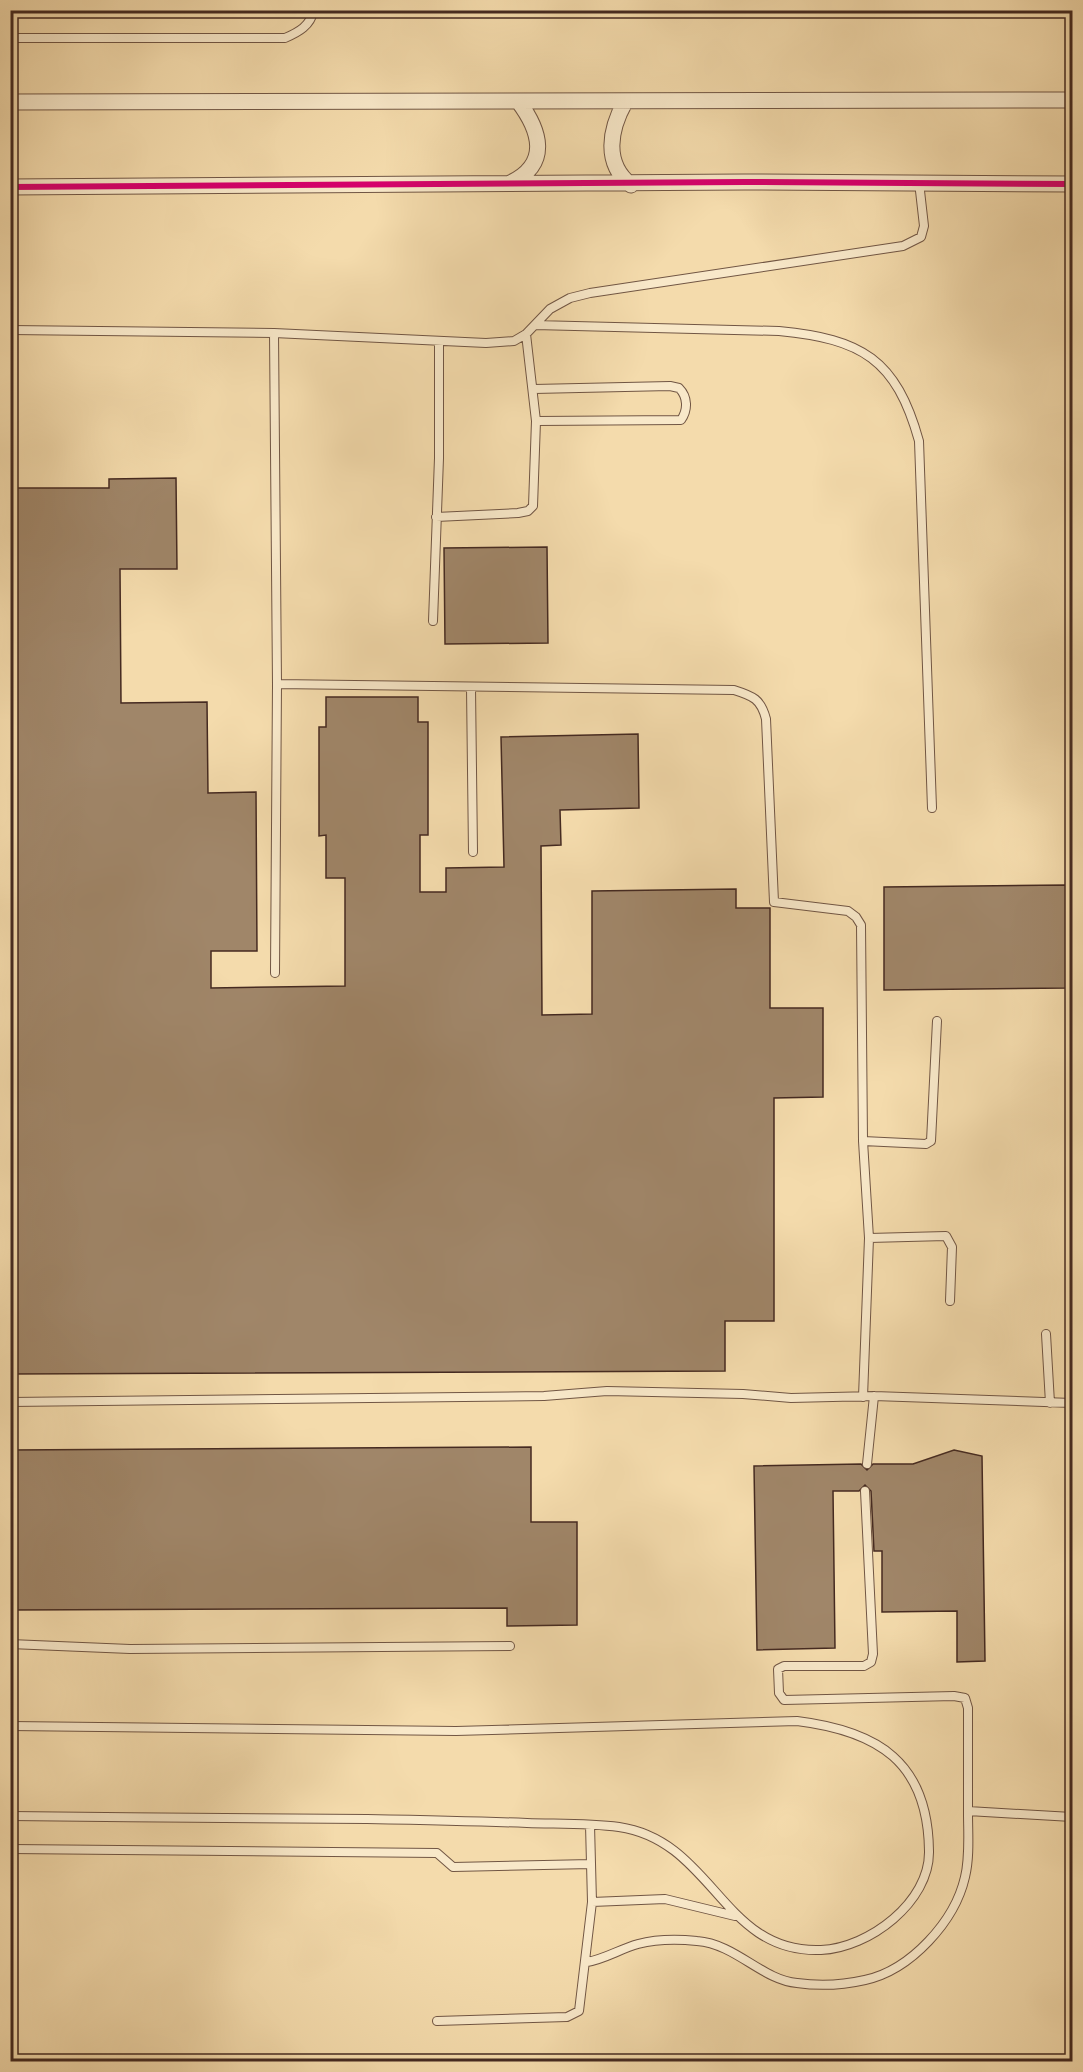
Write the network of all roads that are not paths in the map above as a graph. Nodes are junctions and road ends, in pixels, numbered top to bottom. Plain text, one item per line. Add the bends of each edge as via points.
1 (314, 10) edge
2 (10, 38) edge
3 (1072, 99) edge
4 (518, 101) junction
5 (10, 102) edge
6 (625, 102) junction
7 (919, 182) junction
8 (510, 183) junction
9 (1072, 184) edge
10 (631, 185) junction
11 (10, 187) edge
12 (535, 325) junction
13 (10, 330) edge
14 (274, 333) junction
15 (526, 334) junction
16 (439, 343) junction
17 (534, 389) junction
18 (536, 421) junction
19 (436, 517) junction
20 (433, 621) dead end
21 (278, 684) junction
22 (471, 688) junction
23 (932, 808) dead end
24 (473, 852) dead end
25 (275, 973) dead end
26 (937, 1021) dead end
27 (864, 1141) junction
28 (869, 1238) junction
29 (950, 1301) dead end
30 (1046, 1334) dead end
31 (874, 1396) junction
32 (863, 1397) junction
33 (10, 1402) edge
34 (1050, 1403) junction
35 (1072, 1403) edge
36 (867, 1464) dead end
37 (865, 1491) dead end
38 (10, 1644) edge
39 (510, 1646) dead end
40 (10, 1726) edge
41 (968, 1811) junction
42 (10, 1816) edge
43 (1072, 1818) edge
44 (590, 1825) junction
45 (10, 1849) edge
46 (591, 1864) junction
47 (592, 1902) junction
48 (735, 1916) junction
49 (587, 1962) junction
50 (437, 2021) dead end

1 - 2 lane via 301,32 285,38
3 - 6 street
4 - 5 street
4 - 6 street
4 - 8 street via 534,124 537,150 525,172
6 - 10 street via 614,122 612,148 623,178
7 - 9 street
7 - 10 street
7 - 12 lane via 924,226 921,237 903,246 590,293 550,309
8 - 10 street
8 - 11 street
12 - 15 lane
12 - 23 lane via 817,334 856,348 884,368 899,386 920,441
13 - 14 lane
14 - 16 lane
14 - 21 lane
15 - 16 lane via 514,341
15 - 17 lane
16 - 19 lane
17 - 18 lane
17 - 18 lane via 670,386 679,388 686,401 681,420
18 - 19 lane via 533,506 528,511
19 - 20 lane
21 - 22 lane
21 - 25 lane
22 - 24 lane
22 - 27 lane via 734,690 756,697 766,719 774,902 848,911 861,925
26 - 27 lane via 931,1142
27 - 28 lane
28 - 29 lane via 946,1236 952,1246
28 - 32 lane
30 - 34 lane
31 - 32 lane
31 - 34 lane
31 - 36 lane
32 - 33 lane via 607,1391 544,1396
34 - 35 lane
37 - 41 lane via 871,1662 864,1666 784,1666 777,1674 779,1693 784,1700 965,1698
38 - 39 lane via 130,1650
40 - 48 lane via 456,1731 797,1721 836,1726 875,1741 901,1763 925,1811 930,1856 925,1876 898,1917 860,1940 819,1950 793,1948 759,1934
41 - 43 lane
41 - 49 lane via 965,1876 952,1911 927,1943 895,1967 866,1980 794,1983 717,1944 698,1941 638,1944
42 - 44 lane
44 - 46 lane
44 - 48 lane via 620,1827 653,1837 698,1869
45 - 46 lane via 437,1852 453,1867
46 - 47 lane
47 - 48 lane via 665,1899
47 - 49 lane
49 - 50 lane via 579,2011 575,2015

